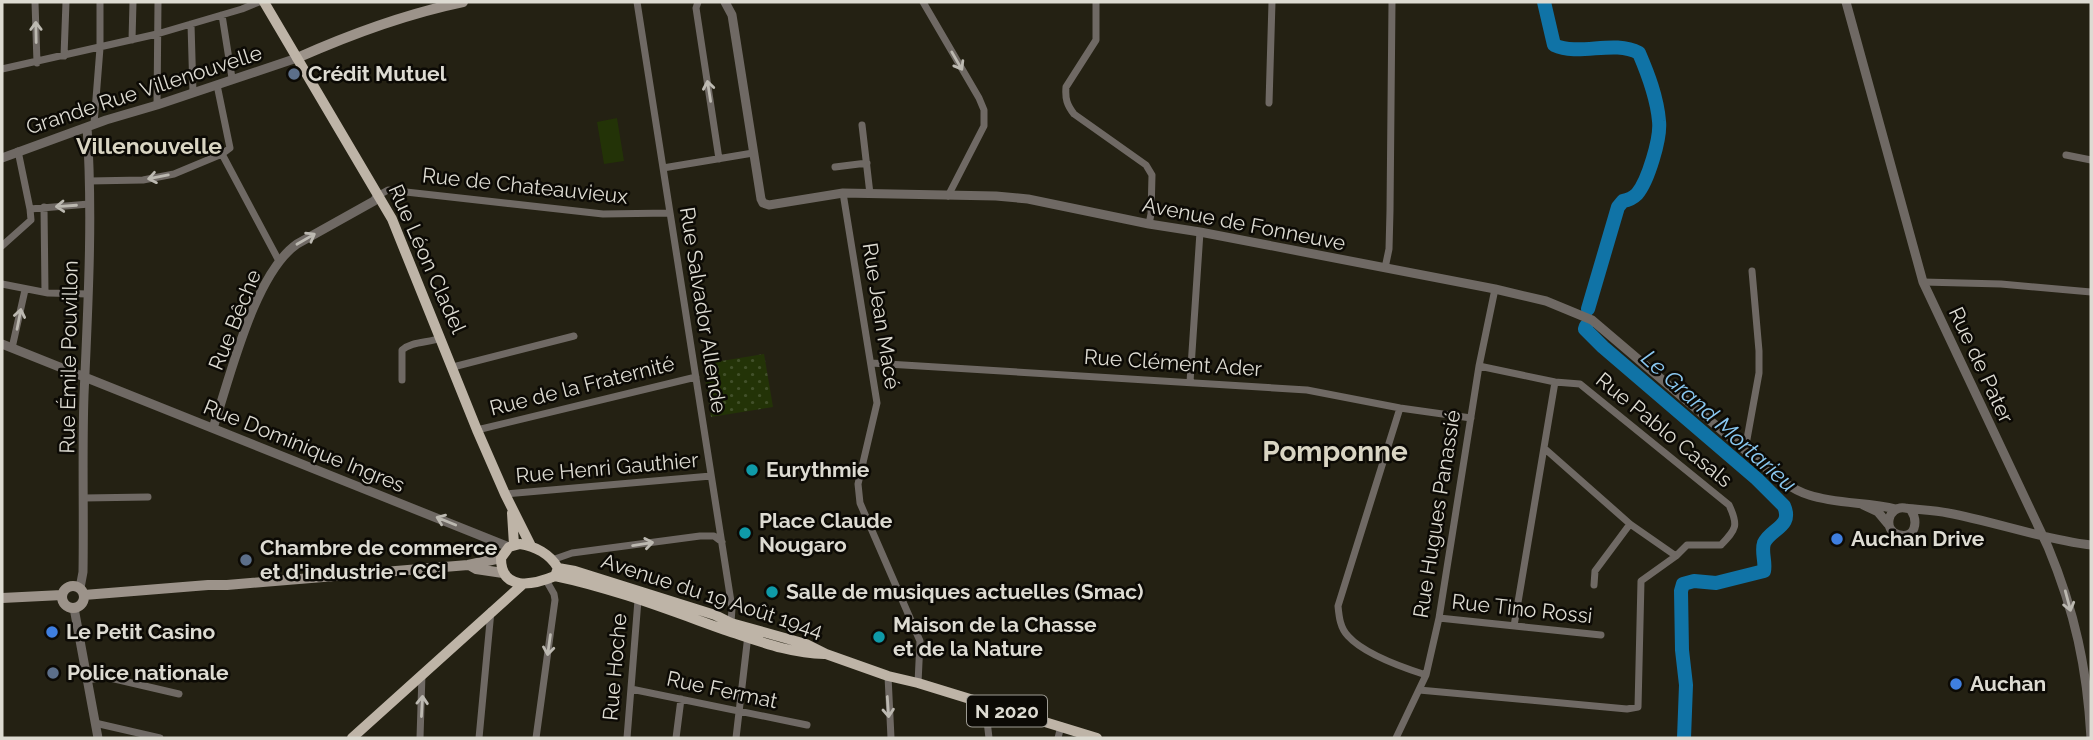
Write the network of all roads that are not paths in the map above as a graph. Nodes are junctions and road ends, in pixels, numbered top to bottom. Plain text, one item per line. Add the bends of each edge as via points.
1 (36, 2) edge
2 (66, 2) edge
3 (100, 2) edge
4 (133, 2) edge
5 (158, 2) edge
6 (262, 2) edge
7 (463, 2) edge
8 (637, 2) edge
9 (698, 2) edge
10 (725, 2) edge
11 (923, 2) edge
12 (1096, 2) edge
13 (1272, 2) edge
14 (1392, 2) edge
15 (1846, 2) edge
16 (222, 15) junction
17 (191, 24) junction
18 (157, 34) junction
19 (132, 40) junction
20 (100, 48) junction
21 (64, 56) junction
22 (297, 58) junction
23 (37, 63) junction
24 (2, 69) edge
25 (232, 78) junction
26 (217, 85) junction
27 (193, 93) junction
28 (1269, 103) dead end
29 (158, 105) junction
30 (91, 125) junction
31 (862, 125) dead end
32 (18, 151) junction
33 (753, 153) junction
34 (222, 154) junction
35 (2066, 155) dead end
36 (2, 158) edge
37 (719, 159) junction
38 (2091, 160) edge
39 (867, 163) junction
40 (835, 167) dead end
41 (663, 168) junction
42 (89, 181) junction
43 (843, 193) junction
44 (870, 194) junction
45 (379, 195) junction
46 (948, 196) junction
47 (89, 204) junction
48 (44, 207) junction
49 (30, 209) junction
50 (670, 213) junction
51 (1149, 224) junction
52 (1200, 232) junction
53 (2, 246) edge
54 (279, 261) junction
55 (1385, 268) junction
56 (1752, 271) dead end
57 (1923, 282) junction
58 (2, 284) edge
59 (1495, 289) junction
60 (25, 290) junction
61 (45, 292) junction
62 (2091, 292) edge
63 (88, 294) junction
64 (574, 336) dead end
65 (441, 338) junction
66 (2, 344) edge
67 (12, 348) junction
68 (871, 363) junction
69 (1479, 366) junction
70 (453, 367) junction
71 (696, 377) junction
72 (86, 378) junction
73 (402, 380) dead end
74 (1190, 382) junction
75 (1555, 382) junction
76 (1400, 408) junction
77 (1471, 418) junction
78 (213, 428) junction
79 (478, 430) junction
80 (1544, 448) junction
81 (1745, 450) junction
82 (711, 476) junction
83 (505, 495) junction
84 (148, 496) dead end
85 (84, 498) junction
86 (1858, 502) junction
87 (511, 507) junction
88 (1896, 509) junction
89 (1911, 510) junction
90 (1941, 512) junction
91 (719, 522) junction
92 (1630, 524) junction
93 (1888, 524) junction
94 (1916, 526) junction
95 (700, 536) junction
96 (2044, 537) junction
97 (722, 542) junction
98 (2091, 545) edge
99 (512, 546) junction
100 (531, 546) junction
101 (1676, 556) junction
102 (501, 558) junction
103 (468, 565) junction
104 (553, 571) junction
105 (503, 573) junction
106 (523, 584) junction
107 (1594, 584) dead end
108 (82, 591) junction
109 (62, 595) junction
110 (2, 598) edge
111 (638, 600) junction
112 (74, 608) junction
113 (491, 611) junction
114 (1439, 618) junction
115 (731, 623) junction
116 (1514, 625) junction
117 (750, 633) junction
118 (1601, 635) dead end
119 (422, 674) junction
120 (1426, 675) junction
121 (888, 676) junction
122 (88, 680) junction
123 (918, 683) junction
124 (631, 689) junction
125 (1419, 690) junction
126 (179, 694) dead end
127 (681, 699) junction
128 (985, 705) junction
129 (739, 711) junction
130 (95, 723) junction
131 (807, 725) dead end
132 (1061, 726) junction
133 (98, 738) edge
134 (160, 738) edge
135 (352, 738) edge
136 (420, 738) edge
137 (479, 738) edge
138 (536, 738) edge
139 (627, 738) edge
140 (676, 738) edge
141 (736, 738) edge
142 (891, 738) edge
143 (989, 738) edge
144 (1058, 738) edge
145 (1097, 738) edge
146 (1396, 738) edge
147 (2091, 738) edge

23 -> 1 street
2 - 21 street
3 - 20 street
4 - 19 street
5 - 18 street
6 - 16 street
6 - 22 main road, Rue Léon Cladel
7 - 22 main road via 406,15
8 - 41 street, Rue Salvador Allende
37 -> 9 street
10 - 33 street, Avenue de Fonneuve via 732,15
11 -> 46 street via 984,110 984,126
12 - 51 street via 1096,40 1065,96 1074,114 1146,165 1152,175
13 - 28 street
14 - 55 street
15 - 57 street, Rue de Pater
16 - 17 street
16 - 25 street
17 - 18 street
17 - 27 street
18 - 19 street
18 - 29 street
19 - 20 street
20 - 21 street
20 - 30 street
21 - 23 street
22 - 25 street, Grande Rue Villenouvelle
22 - 45 main road, Rue Léon Cladel
23 - 24 street
25 - 26 street, Grande Rue Villenouvelle
26 - 27 street, Grande Rue Villenouvelle
26 - 34 street via 230,148
27 - 29 street, Grande Rue Villenouvelle
29 - 30 street, Grande Rue Villenouvelle
30 - 32 street, Grande Rue Villenouvelle
30 - 42 street, Rue Émile Pouvillon
31 - 39 street
32 - 36 street, Grande Rue Villenouvelle
32 - 49 street
33 - 37 street
33 - 43 street, Avenue de Fonneuve via 763,203
34 -> 42 street via 174,174
34 - 54 street
35 - 38 street
37 - 41 street
39 - 40 street
39 - 44 street
41 - 50 street, Rue Salvador Allende
42 - 47 street, Rue Émile Pouvillon
43 - 44 street, Avenue de Fonneuve
43 - 68 street, Rue Jean Macé
44 - 46 street, Avenue de Fonneuve
45 - 50 street, Rue de Chateauvieux via 388,190 603,214
54 -> 45 street, Rue Bêche via 297,244
45 - 65 main road, Rue Léon Cladel
46 - 51 street, Avenue de Fonneuve via 1028,199
47 -> 48 street
47 - 63 street, Rue Émile Pouvillon
48 - 49 street
48 - 61 street
49 - 53 street via 31,220
50 - 71 street, Rue Salvador Allende
51 - 52 street, Avenue de Fonneuve
52 - 55 street, Avenue de Fonneuve
52 - 74 street
54 - 78 street, Rue Bêche via 248,322
55 - 59 street, Avenue de Fonneuve
56 - 81 street via 1759,373
57 - 62 street
57 - 96 street, Rue de Pater
58 - 60 street
59 - 69 street, Rue Hugues Panassié
59 - 81 street, Avenue de Fonneuve via 1546,301 1592,320
60 - 61 street
67 -> 60 street
61 - 63 street
63 - 72 street, Rue Émile Pouvillon
64 - 70 street
65 - 70 main road, Rue Léon Cladel
65 - 73 street via 402,350
66 - 67 street, Rue Dominique Ingres
67 - 72 street, Rue Dominique Ingres
68 - 74 street, Rue Clément Ader
68 - 123 street, Rue Jean Macé via 877,403 858,484 860,503 920,641
69 - 75 street, Rue Pablo Casals
69 - 77 street, Rue Hugues Panassié
70 - 79 main road, Rue Léon Cladel
71 - 79 street, Rue de la Fraternité
71 - 82 street, Rue Salvador Allende
72 - 78 street, Rue Dominique Ingres
72 - 85 street, Rue Émile Pouvillon
74 - 76 street, Rue Clément Ader via 1307,390
75 - 80 street
75 - 101 street, Rue Pablo Casals via 1580,384 1729,505 1736,520 1734,531 1721,545 1687,545
76 - 77 street, Rue Clément Ader
76 - 120 street via 1338,606 1339,621 1347,636 1363,648
77 - 114 street, Rue Hugues Panassié
99 -> 78 street, Rue Dominique Ingres
79 - 83 main road, Rue Léon Cladel
80 - 92 street
80 - 116 street
81 - 86 street, Avenue de Fonneuve via 1780,480 1807,495
82 - 83 street, Rue Henri Gauthier
82 - 91 street, Rue Salvador Allende
83 - 87 main road, Rue Léon Cladel
84 - 85 street
85 - 108 street, Rue Émile Pouvillon
86 - 88 street, Avenue de Fonneuve
86 - 93 street, Avenue de Fonneuve via 1878,512
87 - 99 main road, Rue Léon Cladel
87 - 100 main road, Rue Léon Cladel
88 - 89 street, Avenue de Fonneuve
88 - 93 street
89 - 90 street, Avenue de Fonneuve
89 - 94 street
90 - 94 street, Avenue de Fonneuve via 1928,514
90 - 96 street, Avenue de Fonneuve
91 - 95 street
91 - 97 street, Rue Salvador Allende
92 - 101 street
92 - 107 street via 1595,571
93 - 94 street, Avenue de Fonneuve via 1901,536
95 - 97 street via 714,536
104 -> 95 street via 575,552
96 - 98 street, Avenue de Fonneuve
96 -> 147 street, Rue de Pater via 2066,591 2078,638
97 - 115 street, Rue Salvador Allende
99 - 100 main road
99 - 102 main road
100 - 104 main road
101 - 125 street via 1641,582 1638,707
102 - 103 main road
102 - 105 main road
103 - 105 main road
103 - 108 main road via 227,585
104 - 106 main road
104 - 111 main road, Avenue du 19 Août 1944
104 - 115 main road, Avenue du 19 Août 1944 via 575,571
104 -> 138 street via 555,600
105 - 106 main road
106 - 113 main road
108 - 109 main road via 69,587
108 - 112 main road via 82,604
109 - 110 main road
109 - 112 main road via 65,604
111 - 117 main road, Avenue du 19 Août 1944
111 - 124 street, Rue Hoche
112 - 122 street
113 - 119 main road
113 - 137 street
114 - 116 street, Rue Tino Rossi
114 - 120 street, Rue Hugues Panassié
115 - 117 main road, Avenue du 19 Août 1944
116 - 118 street, Rue Tino Rossi
117 - 121 main road, Avenue du 19 Août 1944 / N 2020
117 - 129 street
119 - 135 main road
136 -> 119 street
120 - 125 street, Rue Hugues Panassié
121 - 123 main road, N 2020
121 -> 142 street
122 - 126 street via 106,677
122 - 130 street
123 - 128 main road, N 2020
124 - 127 street, Rue Fermat
124 - 139 street, Rue Hoche
125 - 146 street, Rue Hugues Panassié
127 - 129 street, Rue Fermat
127 - 140 street
128 - 132 main road, N 2020
128 - 143 street
129 - 131 street, Rue Fermat
129 - 141 street
130 - 133 street
130 - 134 street
132 - 144 street
132 - 145 main road, N 2020

